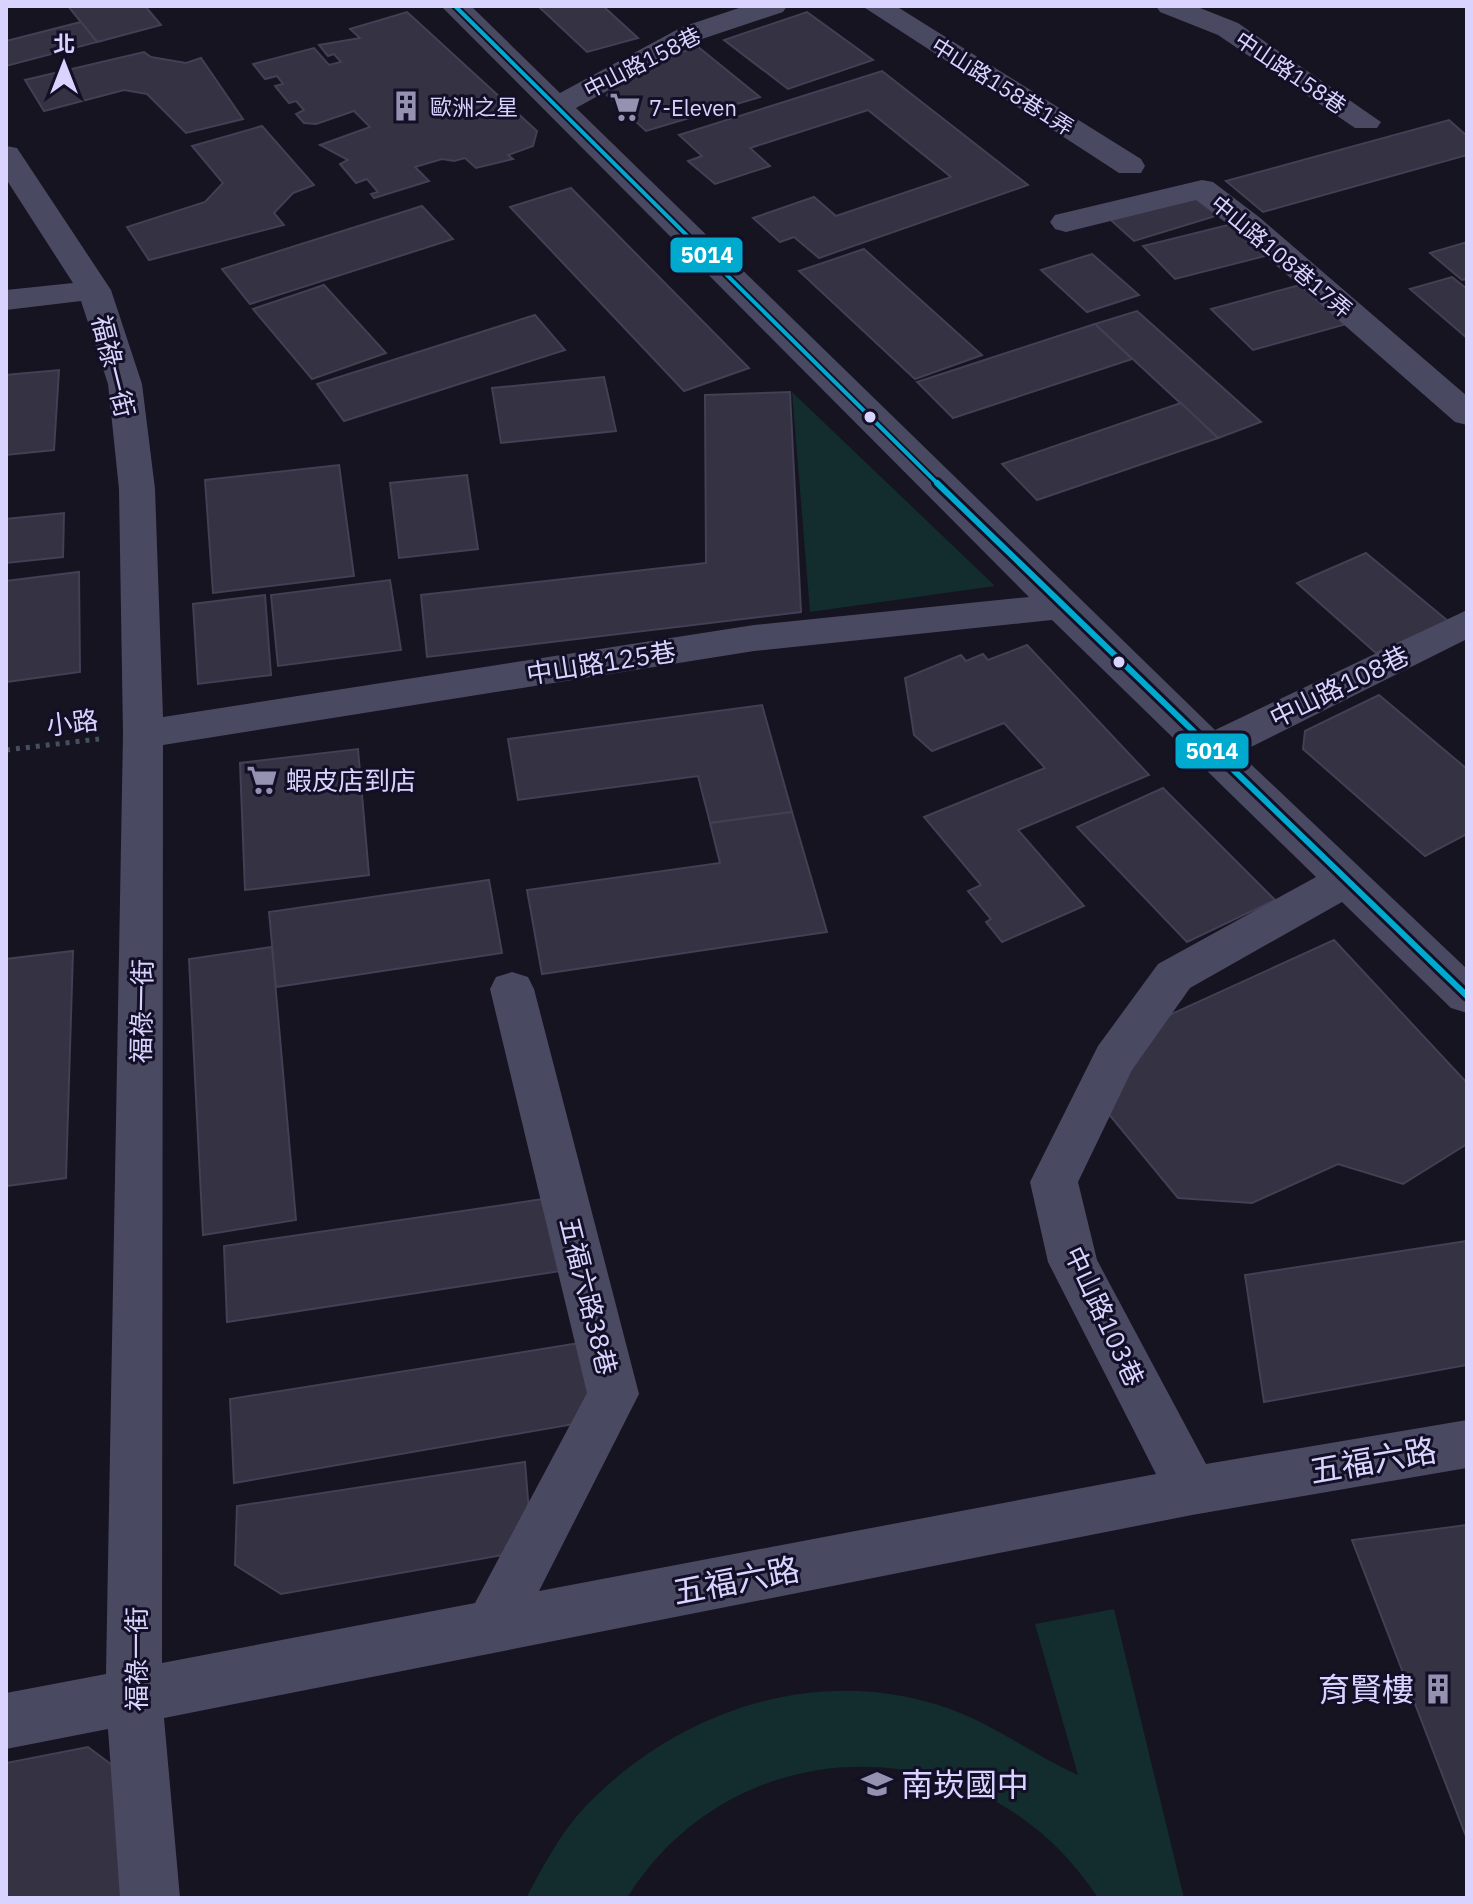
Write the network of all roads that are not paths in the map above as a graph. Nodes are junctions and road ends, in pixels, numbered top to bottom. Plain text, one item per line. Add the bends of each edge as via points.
1 (455, 6) edge
2 (773, 6) edge
3 (876, 6) edge
4 (1170, 6) edge
5 (558, 106) junction
6 (1366, 122) dead end
7 (6, 155) edge
8 (1130, 166) dead end
9 (1066, 222) dead end
10 (94, 290) junction
11 (6, 300) edge
12 (1467, 414) edge
13 (1061, 606) junction
14 (1467, 623) edge
15 (143, 734) junction
16 (1211, 749) junction
17 (1345, 881) junction
18 (512, 989) dead end
19 (1467, 996) edge
20 (1467, 1444) edge
21 (1192, 1491) junction
22 (492, 1627) junction
23 (134, 1698) junction
24 (6, 1721) edge
25 (150, 1898) edge

1 - 5 street
2 - 5 street, 中山路158巷 via 692,33
3 - 8 street, 中山路158巷1弄
4 - 6 street, 中山路158巷 via 1228,29
5 - 13 street
7 - 10 street, 福祿一街
9 - 12 street, 中山路108巷17弄 via 1202,189
10 - 11 street
10 - 15 street, 福祿一街 via 125,384 137,489
13 - 15 street, 中山路125巷 via 754,638
13 - 16 street
14 - 16 street, 中山路108巷
15 - 23 street, 福祿一街
16 - 17 street
17 - 19 street
17 - 21 street, 中山路103巷 via 1174,976 1114,1059 1054,1182 1073,1262
18 - 22 street, 五福六路38巷 via 613,1394
20 - 21 street, 五福六路
21 - 22 street, 五福六路
22 - 23 street, 五福六路
23 - 24 street, 五福六路
23 - 25 street, 福祿一街

